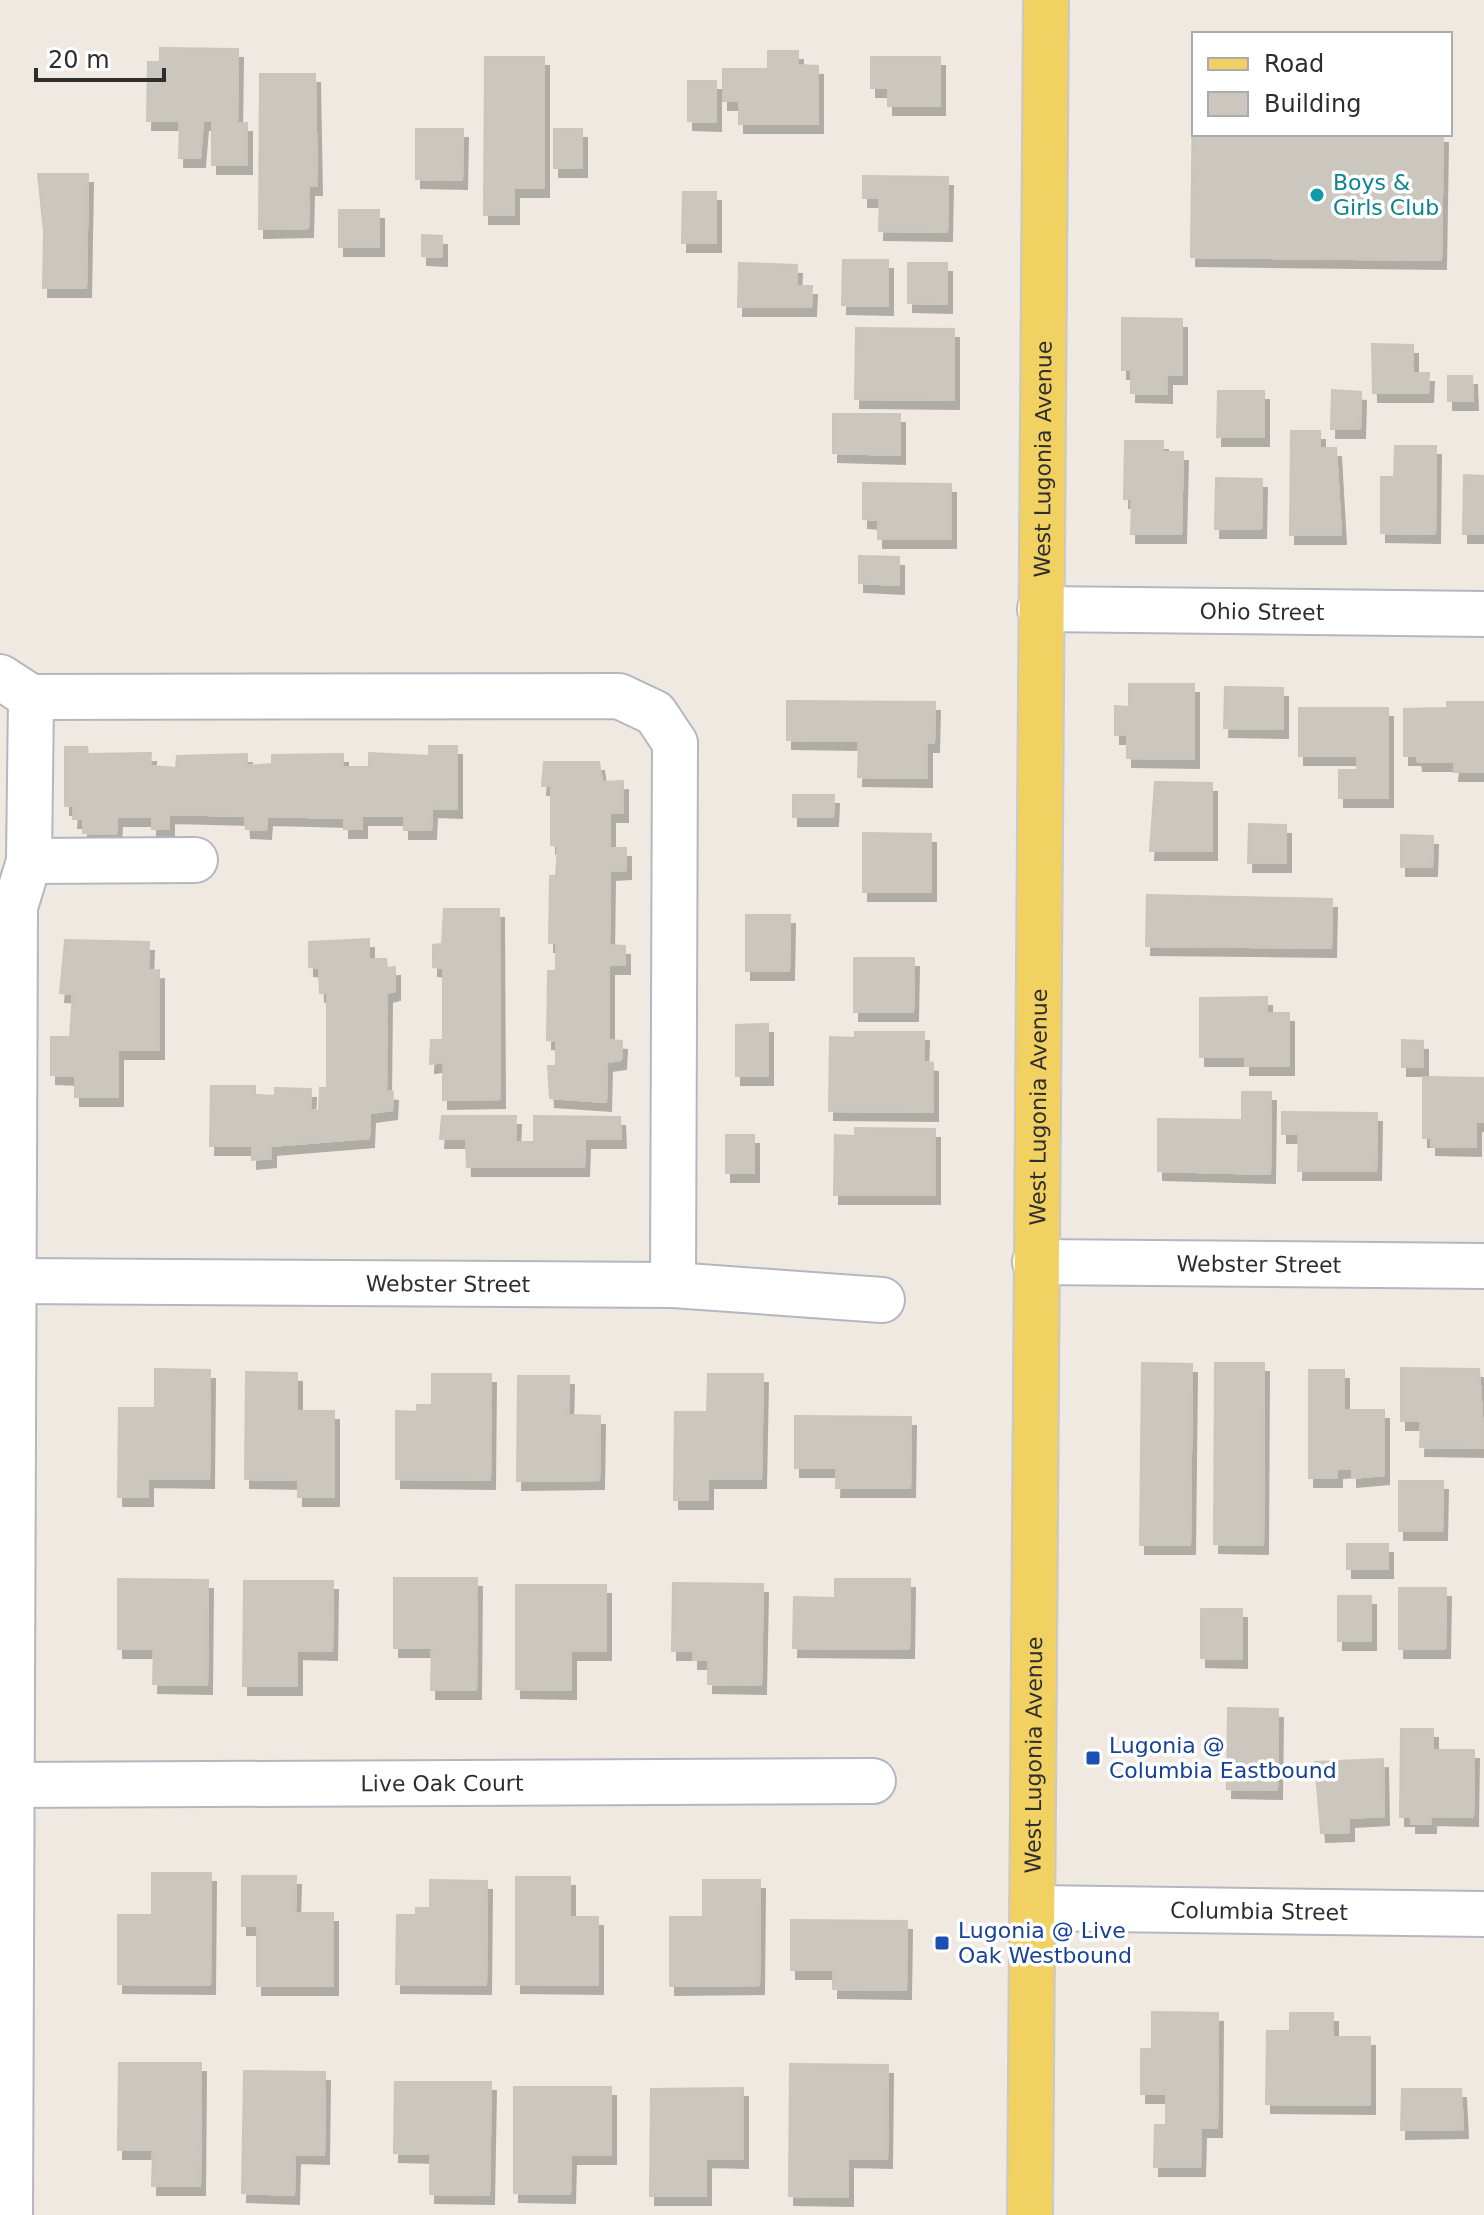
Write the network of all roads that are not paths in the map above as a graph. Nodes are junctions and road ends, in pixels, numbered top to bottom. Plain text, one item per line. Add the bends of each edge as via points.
1 (1046, 0) edge
2 (1040, 609) junction
3 (1484, 614) edge
4 (16, 687) edge
5 (195, 860) dead end
6 (29, 861) junction
7 (8, 990) edge
8 (1035, 1262) junction
9 (1484, 1266) edge
10 (14, 1281) junction
11 (673, 1285) junction
12 (882, 1300) dead end
13 (873, 1781) dead end
14 (12, 1785) junction
15 (1033, 1908) junction
16 (1484, 1914) edge
17 (10, 2215) edge
18 (1030, 2215) edge

1 - 2 main road, West Lugonia Avenue
2 - 3 street, Ohio Street
2 - 8 main road, West Lugonia Avenue
4 - 6 street
4 - 11 street via 619,696 655,713 675,743
5 - 6 street
6 - 7 street via 15,907
7 - 10 street
8 - 9 street, Webster Street
8 - 15 main road, West Lugonia Avenue
10 - 11 street, Webster Street
10 - 14 street
11 - 12 street, Webster Street
13 - 14 street, Live Oak Court
14 - 17 street
15 - 16 street, Columbia Street
15 - 18 main road, West Lugonia Avenue

